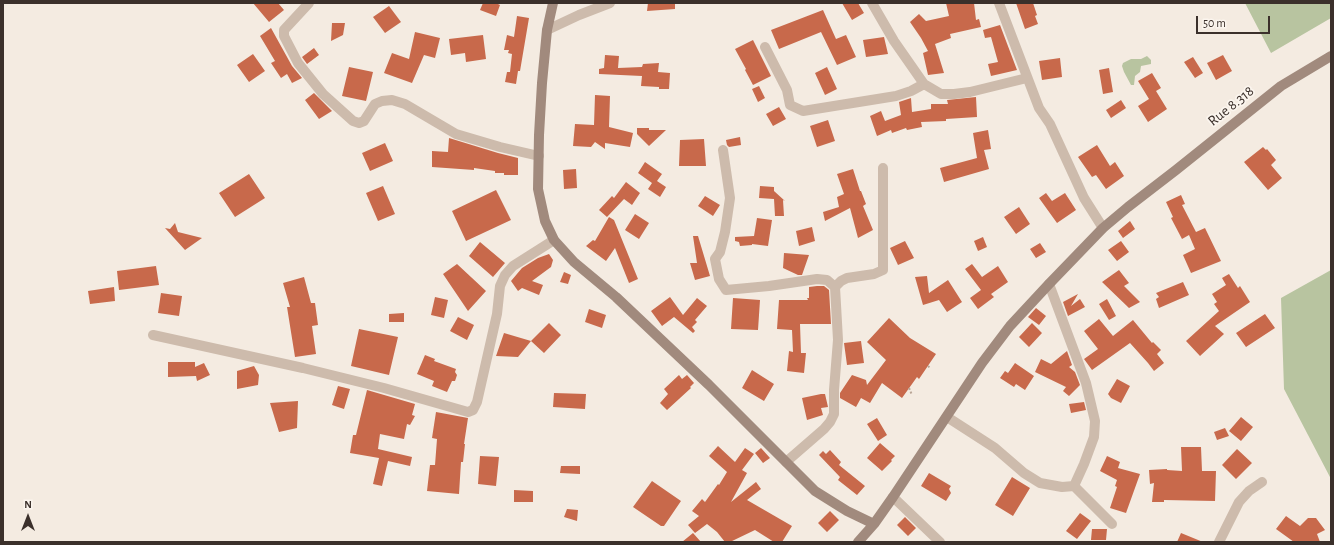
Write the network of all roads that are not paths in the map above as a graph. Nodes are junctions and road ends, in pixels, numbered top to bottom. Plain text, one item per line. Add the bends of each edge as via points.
1 (309, 3) edge
2 (553, 3) edge
3 (610, 3) edge
4 (872, 3) edge
5 (999, 3) edge
6 (547, 30) junction
7 (765, 47) dead end
8 (1331, 56) edge
9 (1027, 78) junction
10 (924, 84) junction
11 (723, 150) dead end
12 (539, 156) junction
13 (883, 168) dead end
14 (1104, 228) junction
15 (554, 240) junction
16 (1049, 284) junction
17 (835, 287) junction
18 (153, 335) dead end
19 (947, 417) junction
20 (786, 462) junction
21 (1262, 482) dead end
22 (1074, 486) junction
23 (893, 497) junction
24 (874, 524) junction
25 (1112, 524) dead end
26 (858, 542) edge
27 (940, 542) edge
28 (1219, 542) edge

1 - 12 street via 284,30 284,36 298,63 323,94 353,121 364,121 375,104 392,100 405,104 456,134
2 - 6 main road
3 - 6 street
4 - 10 street via 894,41
5 - 9 street
6 - 12 main road
7 - 10 street via 787,90 790,105 803,111 896,96
8 - 14 main road, Rue 8.318 via 1280,86
9 - 10 street via 954,94 941,94
9 - 14 street via 1039,108 1050,124 1084,198
11 - 17 street via 730,198 725,232 720,252 715,259 726,290 817,279 827,280
12 - 15 main road via 538,189 545,220
13 - 17 street via 883,270 841,280
14 - 16 main road, Rue 8.318
15 - 18 street via 512,266 505,275 500,286 497,314 477,402 473,410 468,412 303,368
15 - 20 main road via 574,262 616,297 709,385
16 - 19 main road, Rue 8.318 via 1010,326
16 - 22 street via 1086,384 1095,421 1094,437
17 - 20 street via 838,340 834,414 824,429
19 - 22 street via 995,448 1040,483 1062,487
19 - 23 main road, Rue 8.318
20 - 24 main road via 815,491 846,511
21 - 28 street via 1239,502
22 - 25 street
23 - 24 main road, Rue 8.318
23 - 27 street
24 - 26 main road, Rue 8.318

